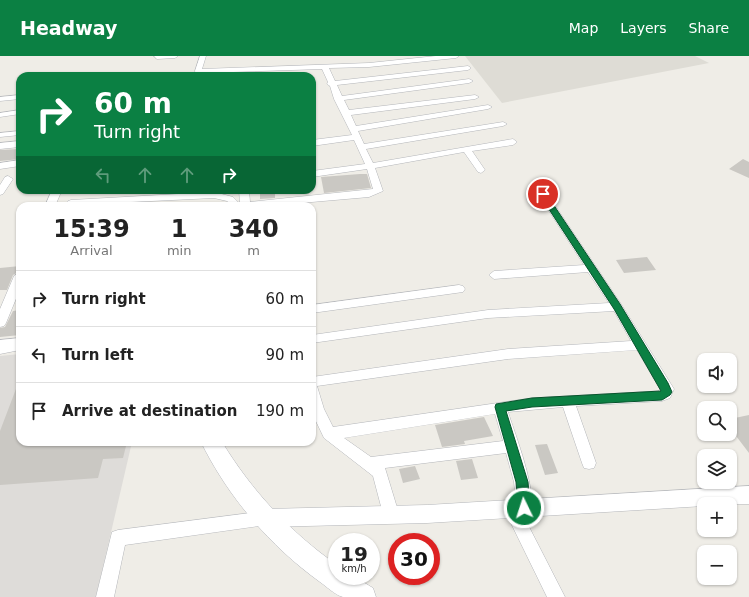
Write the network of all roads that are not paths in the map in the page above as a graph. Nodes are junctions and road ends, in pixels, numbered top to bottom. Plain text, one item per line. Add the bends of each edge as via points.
1 (174, 56) edge
2 (203, 56) edge
3 (456, 56) edge
4 (157, 57) dead end
5 (324, 67) junction
6 (468, 68) dead end
7 (199, 72) edge
8 (247, 72) edge
9 (469, 82) dead end
10 (331, 84) junction
11 (16, 97) edge
12 (475, 97) dead end
13 (0, 99) edge
14 (338, 99) junction
15 (488, 107) dead end
16 (16, 113) edge
17 (345, 113) junction
18 (0, 115) edge
19 (503, 124) dead end
20 (16, 133) edge
21 (354, 134) junction
22 (0, 135) edge
23 (316, 142) edge
24 (512, 142) dead end
25 (16, 144) edge
26 (0, 146) edge
27 (361, 147) junction
28 (466, 149) junction
29 (16, 164) edge
30 (0, 166) edge
31 (370, 166) junction
32 (481, 170) dead end
33 (316, 173) edge
34 (8, 178) dead end
35 (0, 192) edge
36 (543, 194) dead end
37 (122, 202) edge
38 (235, 202) edge
39 (280, 202) edge
40 (592, 268) junction
41 (494, 275) dead end
42 (16, 285) edge
43 (459, 289) dead end
44 (617, 307) junction
45 (316, 308) edge
46 (0, 323) edge
47 (316, 338) edge
48 (16, 345) edge
49 (640, 345) junction
50 (0, 347) edge
51 (316, 381) edge
52 (568, 401) junction
53 (316, 402) edge
54 (500, 407) junction
55 (329, 434) junction
56 (213, 446) edge
57 (512, 446) junction
58 (589, 463) dead end
59 (369, 464) junction
60 (749, 495) edge
61 (518, 508) junction
62 (391, 514) junction
63 (266, 518) junction
64 (106, 597) edge
65 (364, 597) edge
66 (556, 597) edge

1 - 4 street
2 - 7 street
3 - 5 street via 369,66
5 - 8 street
5 - 10 street
6 - 10 street
9 - 14 street
10 - 14 street
11 - 13 street
12 - 17 street
14 - 17 street
15 - 21 street
16 - 18 street
17 - 21 street
19 - 27 street
20 - 22 street
21 - 23 street
21 - 27 street
24 - 28 street
25 - 26 street
27 - 31 street
28 - 31 street
28 - 32 street
29 - 30 street
31 - 33 street
31 - 39 street via 378,187 376,192
34 - 35 street
36 - 40 street
37 - 38 street via 214,195
40 - 41 street
40 - 44 street
42 - 46 street
43 - 45 street
44 - 47 street via 488,314
44 - 49 street
48 - 50 main road
49 - 51 street via 508,354
49 - 52 street via 665,385 665,394
52 - 54 street via 532,402
52 - 58 street
53 - 55 street
54 - 55 street
54 - 57 street
55 - 59 street
56 - 63 main road via 238,484
57 - 59 street
57 - 61 street via 522,482
59 - 62 street via 379,472
60 - 61 street
61 - 62 street
61 - 66 street
62 - 63 street
63 - 64 street via 118,538
63 - 65 main road via 298,550

